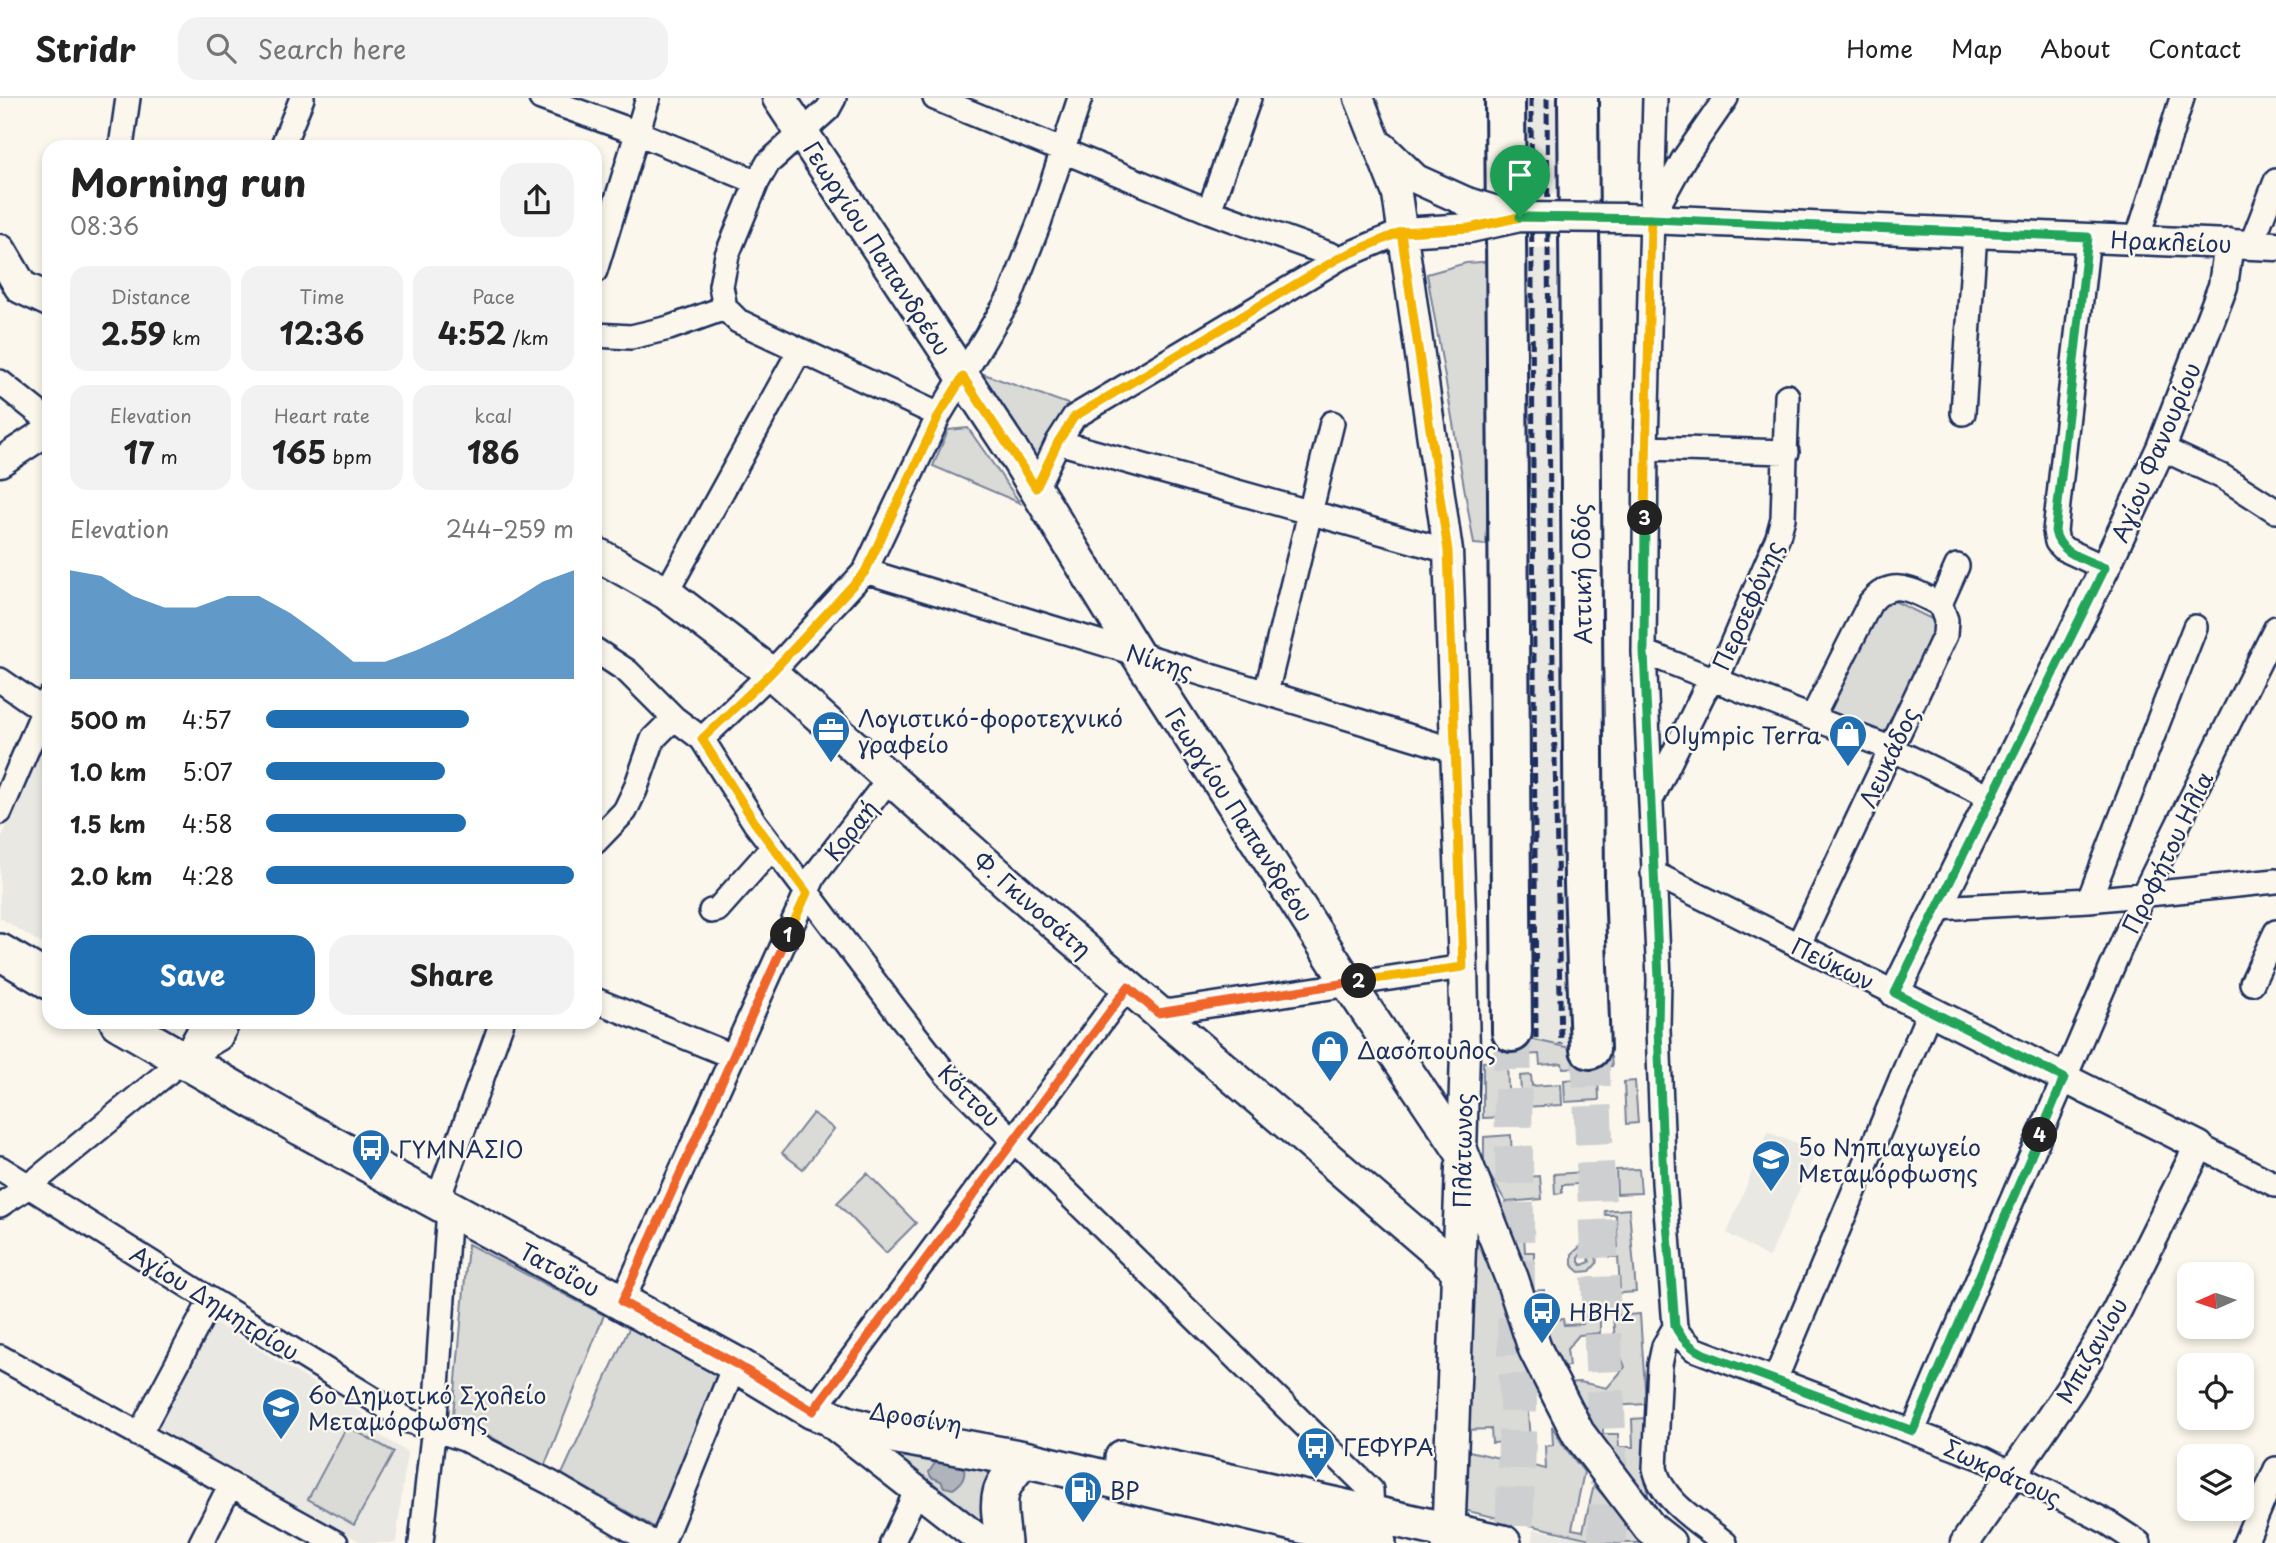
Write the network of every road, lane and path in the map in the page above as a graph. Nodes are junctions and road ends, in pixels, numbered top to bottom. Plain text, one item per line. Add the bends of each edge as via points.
1 (128, 98) edge
2 (302, 98) edge
3 (541, 98) edge
4 (648, 98) edge
5 (779, 98) edge
6 (834, 98) edge
7 (935, 98) edge
8 (1080, 98) edge
9 (1249, 98) edge
10 (1339, 98) edge
11 (1359, 98) edge
12 (1505, 98) edge
13 (1578, 98) edge
14 (1655, 98) edge
15 (1726, 98) edge
16 (2182, 98) edge
17 (638, 133) junction
18 (803, 134) junction
19 (1374, 136) junction
20 (122, 140) edge
21 (285, 140) edge
22 (1064, 149) junction
23 (2276, 181) edge
24 (757, 182) junction
25 (1209, 211) junction
26 (1468, 215) junction
27 (1638, 219) junction
28 (1401, 232) junction
29 (1975, 233) junction
30 (2088, 237) junction
31 (2137, 240) junction
32 (2252, 245) edge
33 (602, 249) edge
34 (0, 251) edge
35 (1339, 258) junction
36 (18, 289) edge
37 (725, 308) junction
38 (602, 335) edge
39 (800, 350) junction
40 (963, 377) junction
41 (0, 382) edge
42 (1787, 396) dead end
43 (1964, 413) dead end
44 (42, 415) edge
45 (939, 415) junction
46 (1332, 423) dead end
47 (42, 435) edge
48 (1058, 442) junction
49 (1646, 448) junction
50 (2161, 448) junction
51 (1787, 452) junction
52 (0, 462) edge
53 (1036, 488) junction
54 (2276, 511) edge
55 (1311, 512) junction
56 (1448, 551) junction
57 (602, 558) edge
58 (1958, 566) dead end
59 (2105, 568) junction
60 (865, 572) junction
61 (666, 593) junction
62 (1940, 604) junction
63 (2195, 627) dead end
64 (2276, 628) edge
65 (1644, 652) junction
66 (602, 654) edge
67 (1137, 654) junction
68 (771, 673) junction
69 (1715, 678) junction
70 (0, 680) edge
71 (1266, 693) junction
72 (42, 705) edge
73 (1813, 716) junction
74 (674, 718) junction
75 (42, 719) edge
76 (702, 739) junction
77 (1892, 749) junction
78 (1454, 750) junction
79 (889, 779) junction
80 (1992, 797) junction
81 (1651, 799) junction
82 (0, 812) edge
83 (602, 835) edge
84 (773, 847) junction
85 (1653, 873) junction
86 (2276, 881) edge
87 (807, 893) junction
88 (2143, 895) junction
89 (2089, 900) junction
90 (1937, 908) junction
91 (712, 911) dead end
92 (2276, 932) edge
93 (1798, 946) junction
94 (0, 952) edge
95 (1463, 967) junction
96 (42, 977) edge
97 (1348, 983) junction
98 (2252, 984) dead end
99 (1128, 987) junction
100 (1895, 993) junction
101 (602, 1003) edge
102 (1930, 1010) junction
103 (1158, 1013) junction
104 (130, 1029) edge
105 (200, 1029) edge
106 (224, 1029) edge
107 (500, 1029) edge
108 (1512, 1032) tunnel mouth
109 (1590, 1049) tunnel mouth
110 (732, 1056) junction
111 (183, 1060) junction
112 (2064, 1078) junction
113 (1014, 1139) junction
114 (2199, 1146) junction
115 (1462, 1153) junction
116 (0, 1168) edge
117 (2276, 1185) edge
118 (29, 1186) junction
119 (0, 1205) edge
120 (443, 1205) junction
121 (1459, 1271) junction
122 (211, 1300) junction
123 (622, 1302) junction
124 (1675, 1326) junction
125 (0, 1357) edge
126 (736, 1364) junction
127 (1775, 1380) junction
128 (813, 1411) junction
129 (434, 1429) junction
130 (1913, 1431) junction
131 (139, 1435) junction
132 (1024, 1460) junction
133 (2276, 1469) edge
134 (2014, 1475) junction
135 (230, 1486) junction
136 (916, 1492) junction
137 (1375, 1529) edge
138 (1451, 1534) edge
139 (201, 1543) edge
140 (336, 1543) edge
141 (421, 1543) edge
142 (653, 1543) edge
143 (662, 1543) edge
144 (892, 1543) edge
145 (984, 1543) edge
146 (1003, 1543) edge
147 (1503, 1543) edge
148 (1669, 1543) edge
149 (1725, 1543) edge
150 (1965, 1543) edge
151 (2138, 1543) edge
152 (2245, 1543) edge

1 - 20 street
2 - 21 street
3 - 17 street
4 - 17 street
5 - 18 main road, Γεωργίου Παπανδρέου
6 - 18 street
7 - 22 street
8 - 22 street
9 - 25 street
10 - 28 street via 1378,196
11 - 19 street, Πλάτωνος
12 - 108 highway
13 - 109 highway, Αττική Οδός via 1584,870
14 - 27 street
15 - 27 street
16 - 31 street
17 - 24 street
17 - 33 street
18 - 24 street via 768,163
18 - 40 main road, Γεωργίου Παπανδρέου
19 - 26 street via 1416,179
19 - 28 street, Πλάτωνος via 1397,194
22 - 25 street
22 - 40 street via 1010,297
23 - 32 street, Αγίου Φανουρίου
24 - 37 street via 727,255 721,286
25 - 35 street
26 - 27 street, Ηρακλείου, bridge
26 - 28 street, Ηρακλείου
27 - 29 street, Ηρακλείου
27 - 49 street
28 - 35 street
28 - 56 street, Πλάτωνος
29 - 30 street, Ηρακλείου
29 - 43 street
30 - 31 street, Ηρακλείου
30 - 59 street via 2055,531 2064,549
31 - 32 street, Ηρακλείου
32 - 50 street, Αγίου Φανουρίου via 2223,286
34 - 36 main road
35 - 48 street via 1074,417
37 - 38 street via 631,337
37 - 39 street via 738,321
39 - 45 street
39 - 61 street
40 - 45 street
40 - 53 main road, Γεωργίου Παπανδρέου
41 - 44 street
42 - 51 street, Περσεφόνης
45 - 60 street
46 - 55 street
47 - 52 street
48 - 53 street
48 - 55 street
49 - 51 street
49 - 65 street
50 - 54 street via 2223,477
50 - 59 street, Αγίου Φανουρίου
51 - 69 street, Περσεφόνης via 1778,537
53 - 67 main road, Γεωργίου Παπανδρέου
55 - 56 street
55 - 71 street
56 - 78 street, Πλάτωνος
57 - 61 main road, Φ. Γκινοσάτη
58 - 62 street
59 - 80 street, Αγίου Φανουρίου
60 - 67 street, Νίκης
60 - 68 street
61 - 68 main road, Φ. Γκινοσάτη
62 - 73 street via 1906,588 1885,589 1876,596
62 - 77 street, Λευκάδος via 1945,635
63 - 89 street
64 - 88 street, Προφήτου Ηλία
65 - 69 street
65 - 81 street
66 - 74 street, Κόττου via 627,670
67 - 71 street, Νίκης
67 - 97 main road, Γεωργίου Παπανδρέου
68 - 76 street
68 - 79 main road, Φ. Γκινοσάτη
69 - 73 street
69 - 81 street, Περσεφόνης
70 - 72 street
71 - 78 street, Νίκης
73 - 77 street
74 - 76 street, Κόττου
74 - 83 street via 653,739 625,811
75 - 82 street
76 - 84 street, Κόττου
77 - 80 street
77 - 93 street, Λευκάδος
78 - 95 street, Πλάτωνος
79 - 87 street, Κοραή via 814,876
79 - 99 main road, Φ. Γκινοσάτη
80 - 90 street, Αγίου Φανουρίου
81 - 85 street
84 - 87 street, Κόττου
84 - 91 street via 717,911
85 - 93 street, Πεύκων
85 - 124 street via 1664,1183
86 - 88 street
87 - 110 street, Κοραή
87 - 113 street, Κόττου via 946,1074
88 - 89 street
88 - 112 street, Προφήτου Ηλία
89 - 90 street
90 - 100 street, Αγίου Φανουρίου
92 - 98 street
93 - 100 street, Πεύκων
94 - 96 main road
95 - 97 street
95 - 115 street, Πλάτωνος
97 - 103 street
97 - 115 main road, Γεωργίου Παπανδρέου
99 - 103 main road, Φ. Γκινοσάτη
99 - 113 street
100 - 102 street, Πεύκων
101 - 110 street
102 - 112 street, Πεύκων
102 - 127 street
103 - 121 main road, Φ. Γκινοσάτη
104 - 111 main road, Τατοΐου
105 - 111 street
106 - 111 street via 220,1038
107 - 120 street
110 - 123 street, Κοραή
111 - 118 street
111 - 120 main road, Τατοΐου
112 - 114 street, Πεύκων
112 - 130 street, Προφήτου Ηλία
113 - 128 street
113 - 137 street, Κόττου via 1371,1490
114 - 117 street, Πεύκων
114 - 134 street, Μπιζανίου via 2116,1312
115 - 121 main road, Πλάτωνος
115 - 148 main road, Γεωργίου Παπανδρέου via 1535,1349 1578,1433 1650,1528
116 - 118 street, Αγίου Δημητρίου
118 - 119 street
118 - 122 street, Αγίου Δημητρίου
120 - 123 main road, Τατοΐου
120 - 129 street
121 - 138 main road, Πλάτωνος
122 - 129 street, Αγίου Δημητρίου via 409,1421
122 - 131 street
123 - 126 main road, Τατοΐου
124 - 127 street, Σωκράτους via 1694,1349
124 - 149 street via 1660,1364 1658,1482 1669,1497
125 - 131 street
126 - 128 main road, Τατοΐου
126 - 143 street
127 - 130 street, Σωκράτους
128 - 132 main road, Δροσίνη via 876,1432
128 - 136 street, Τατοΐου
128 - 137 main road, Δροσίνη via 886,1409 1026,1436
129 - 141 street
129 - 142 street, Αγίου Δημητρίου via 551,1483
130 - 134 street, Σωκράτους
131 - 135 street
132 - 137 main road, Δροσίνη
132 - 146 main road via 1001,1489
133 - 152 street
134 - 150 street, Μπιζανίου
134 - 151 street, Σωκράτους
135 - 139 street
135 - 140 street
136 - 144 street
136 - 145 street, Τατοΐου
137 - 138 main road, Δροσίνη
138 - 147 main road, Δροσίνη

